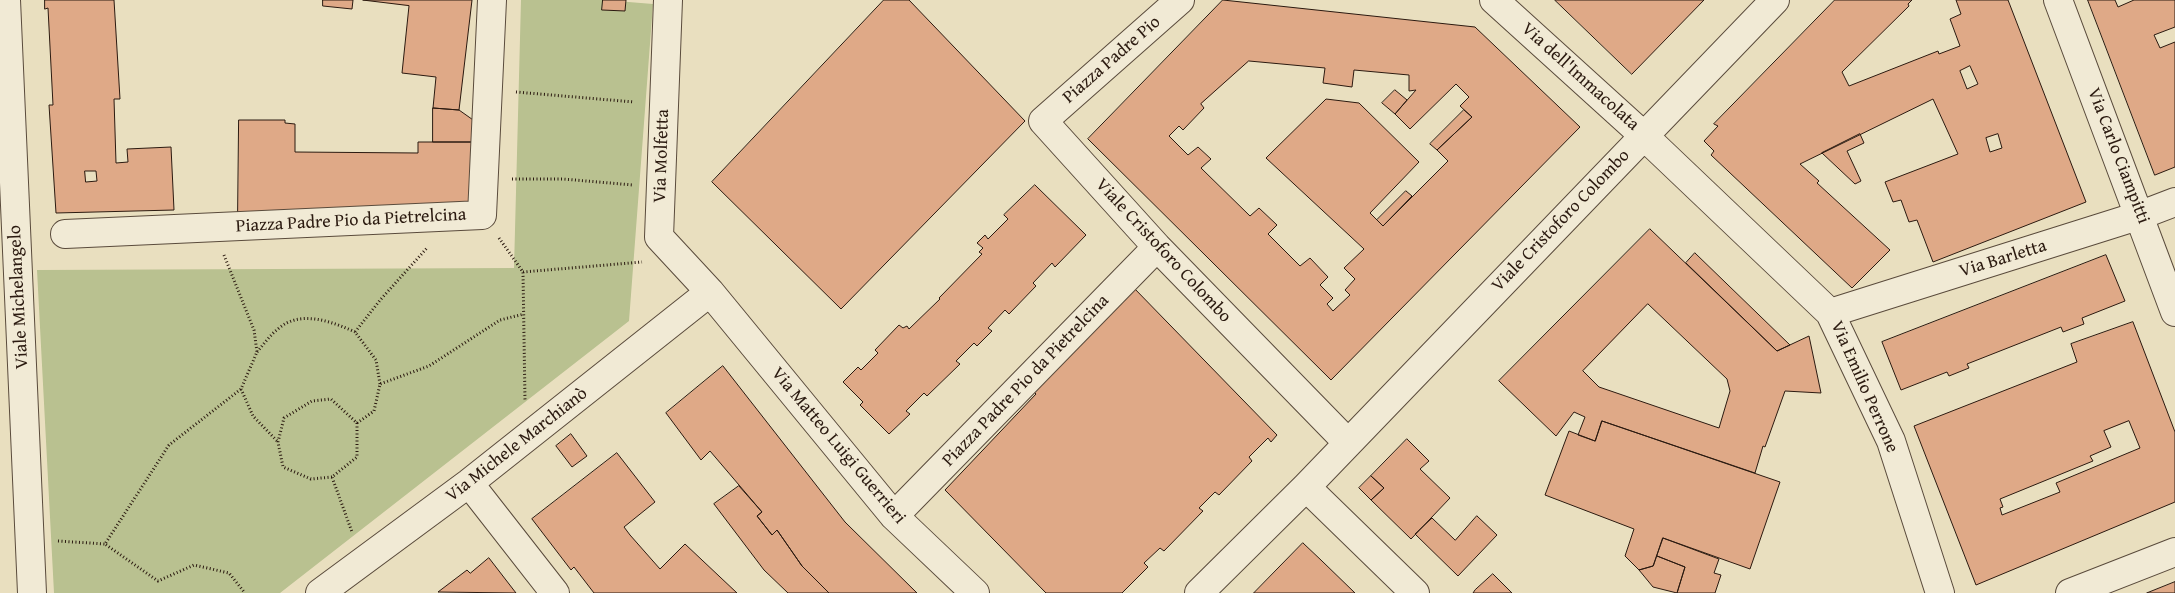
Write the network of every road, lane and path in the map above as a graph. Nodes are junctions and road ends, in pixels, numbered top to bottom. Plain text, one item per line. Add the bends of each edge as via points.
1 (6, 0) edge
2 (492, 0) edge
3 (668, 0) edge
4 (1180, 0) edge
5 (1494, 0) edge
6 (1776, 0) edge
7 (2058, 0) edge
8 (488, 90) junction
9 (664, 105) junction
10 (1043, 121) joint
11 (1643, 135) junction
12 (484, 179) junction
13 (661, 186) junction
14 (2175, 202) edge
15 (482, 215) junction
16 (2141, 215) junction
17 (452, 216) junction
18 (212, 227) junction
19 (65, 234) dead end
20 (1157, 247) junction
21 (679, 258) junction
22 (523, 272) junction
23 (710, 292) junction
24 (2175, 312) edge
25 (1830, 313) junction
26 (524, 314) junction
27 (355, 332) junction
28 (257, 352) junction
29 (380, 384) junction
30 (241, 389) junction
31 (357, 423) junction
32 (523, 441) junction
33 (278, 442) junction
34 (1348, 443) junction
35 (332, 477) junction
36 (469, 484) junction
37 (1306, 487) junction
38 (894, 516) junction
39 (30, 540) junction
40 (105, 544) junction
41 (2175, 552) edge
42 (366, 560) junction
43 (32, 593) edge
44 (245, 593) edge
45 (320, 593) edge
46 (555, 593) edge
47 (975, 593) edge
48 (1200, 593) edge
49 (1415, 593) edge
50 (1940, 593) edge
51 (2070, 593) edge

1 - 39 street, Viale Michelangelo
2 - 8 street, Piazza Padre Pio da Pietrelcina
3 - 9 street, Via Molfetta
4 - 10 street, Piazza Padre Pio
5 - 11 street, Via dell'Immacolata
6 - 11 street, Viale Cristoforo Colombo
7 - 16 street, Via Carlo Ciampitti
8 - 9 path via 590,96
8 - 12 street, Piazza Padre Pio da Pietrelcina
9 - 13 street, Via Molfetta
10 - 20 street, Viale Cristoforo Colombo
11 - 25 street, Via Emilio Perrone
11 - 34 street, Viale Cristoforo Colombo
12 - 13 path via 563,179
12 - 15 street, Piazza Padre Pio da Pietrelcina
13 - 21 street, Via Molfetta via 659,237
14 - 16 street, Via Barletta
15 - 17 street, Piazza Padre Pio da Pietrelcina
15 - 22 path
16 - 24 street, Via Carlo Ciampitti
16 - 25 street, Via Barletta
17 - 18 street, Piazza Padre Pio da Pietrelcina
17 - 27 path
18 - 19 street, Piazza Padre Pio da Pietrelcina
18 - 28 path via 254,330
20 - 34 street, Viale Cristoforo Colombo
20 - 38 street, Piazza Padre Pio da Pietrelcina
21 - 22 path
21 - 23 street, Via Molfetta
22 - 26 path
23 - 32 street, Via Michele Marchianò
23 - 38 street, Via Matteo Luigi Guerrieri
25 - 50 street, Via Emilio Perrone via 1891,441
26 - 29 path via 500,320 429,366
26 - 32 path
27 - 28 path via 329,320 297,319 280,327
27 - 29 path via 376,360
28 - 30 path
29 - 31 path via 374,411
30 - 33 path via 253,416
30 - 40 path via 169,446
31 - 33 path via 331,398 312,401 284,418
31 - 35 path via 357,457
32 - 36 street, Via Michele Marchianò
33 - 35 path via 283,467 311,479
34 - 37 street, Viale Cristoforo Colombo
35 - 42 path via 348,526
36 - 42 street, Via Michele Marchianò
36 - 46 street
37 - 48 street, Viale Cristoforo Colombo
37 - 49 street
38 - 47 street, Via Matteo Luigi Guerrieri
39 - 40 path
39 - 43 street, Viale Michelangelo
40 - 44 path via 158,581 194,566 229,573
41 - 51 street
42 - 45 street, Via Michele Marchianò

